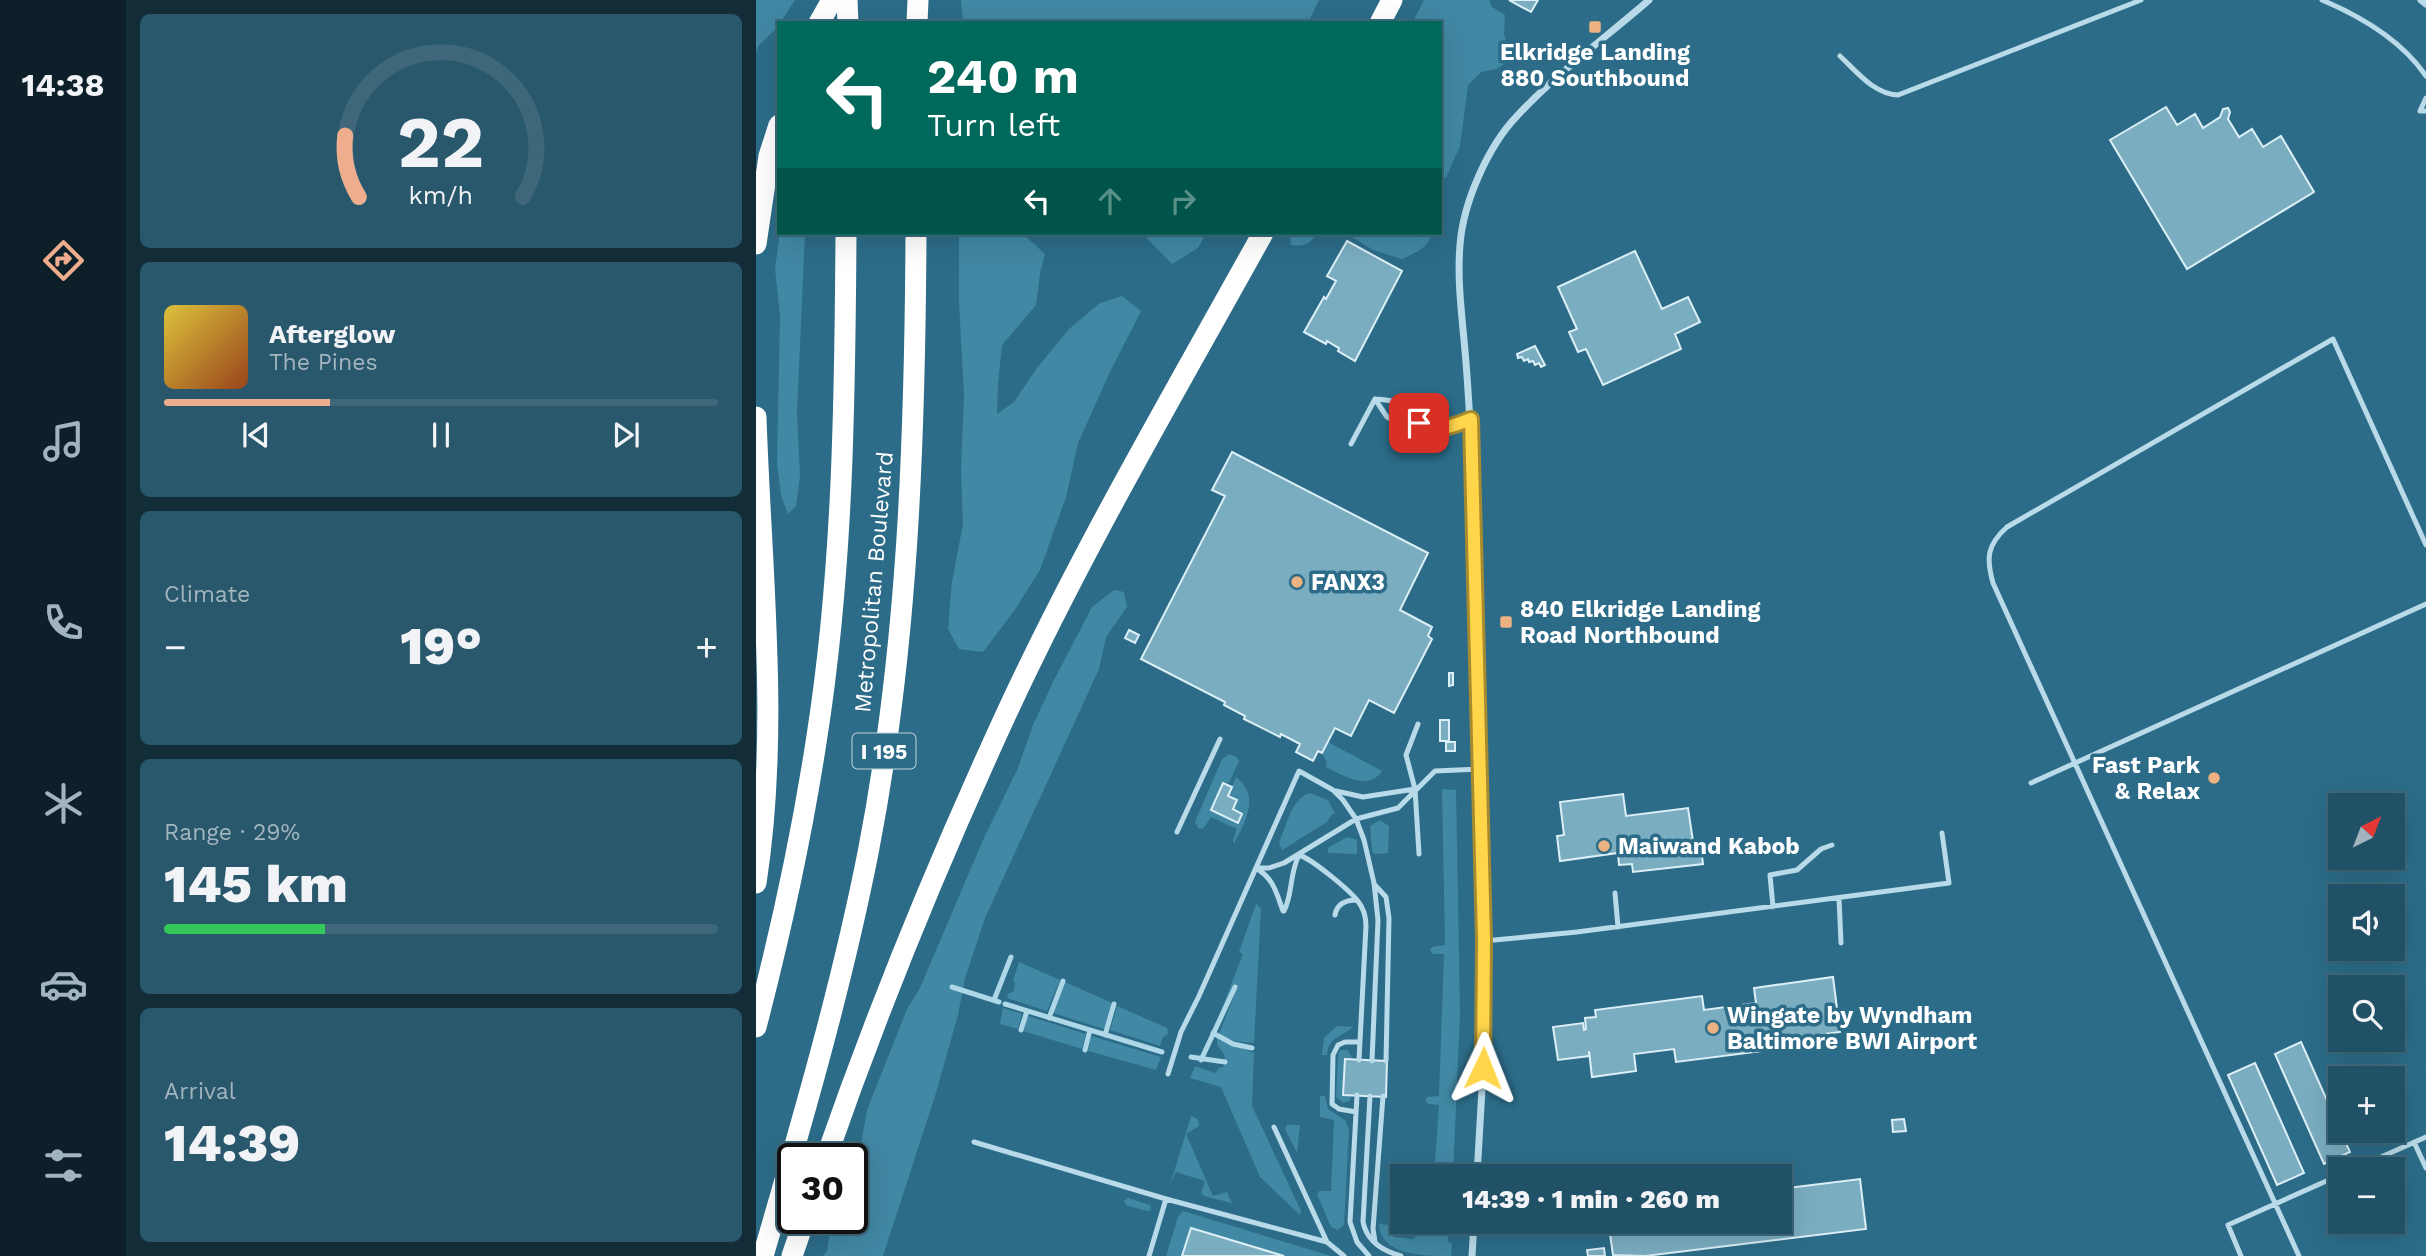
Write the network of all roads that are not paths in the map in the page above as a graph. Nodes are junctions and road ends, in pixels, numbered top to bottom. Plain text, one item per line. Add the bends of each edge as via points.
1 (832, 0) edge
2 (918, 0) edge
3 (1392, 0) edge
4 (1649, 0) edge
5 (2141, 0) edge
6 (2322, 0) edge
7 (2421, 0) edge
8 (2426, 4) edge
9 (820, 21) edge
10 (918, 21) edge
11 (1381, 21) edge
12 (1840, 56) dead end
13 (2426, 76) edge
14 (2426, 98) edge
15 (2426, 111) edge
16 (777, 131) edge
17 (846, 235) edge
18 (916, 235) edge
19 (1262, 235) edge
20 (756, 244) edge
21 (1375, 399) junction
22 (756, 417) edge
23 (1471, 419) junction
24 (1419, 423) junction
25 (1351, 444) dead end
26 (756, 495) edge
27 (760, 517) junction
28 (2426, 545) edge
29 (2426, 604) edge
30 (1418, 724) dead end
31 (1220, 739) dead end
32 (2075, 763) junction
33 (1480, 769) junction
34 (2031, 783) dead end
35 (1415, 789) junction
36 (1333, 790) junction
37 (1356, 820) junction
38 (1177, 832) dead end
39 (1942, 833) dead end
40 (1832, 845) dead end
41 (1419, 854) dead end
42 (1299, 855) junction
43 (1256, 868) junction
44 (756, 883) edge
45 (1374, 883) junction
46 (1615, 893) dead end
47 (1839, 898) junction
48 (1357, 900) junction
49 (1773, 906) junction
50 (1335, 915) dead end
51 (1618, 927) junction
52 (1484, 941) junction
53 (1842, 943) dead end
54 (756, 1027) edge
55 (1359, 1042) junction
56 (1359, 1060) dead end
57 (1372, 1060) dead end
58 (1385, 1061) dead end
59 (1168, 1074) dead end
60 (1357, 1096) dead end
61 (1370, 1096) dead end
62 (1383, 1096) dead end
63 (1356, 1112) junction
64 (1275, 1127) dead end
65 (2426, 1137) edge
66 (974, 1142) dead end
67 (2414, 1142) junction
68 (832, 1143) edge
69 (2381, 1157) edge
70 (1478, 1164) edge
71 (2426, 1168) edge
72 (2328, 1180) edge
73 (1166, 1199) junction
74 (2276, 1204) junction
75 (800, 1234) edge
76 (1473, 1234) edge
77 (1327, 1242) junction
78 (1376, 1245) junction
79 (763, 1256) edge
80 (792, 1256) edge
81 (1149, 1256) edge
82 (1344, 1256) edge
83 (1369, 1256) edge
84 (1401, 1256) edge
85 (1472, 1256) edge
86 (2241, 1256) edge
87 (2299, 1256) edge

1 - 9 highway
2 - 10 highway
3 - 11 highway
4 - 23 street via 1515,117 1489,155 1470,198 1460,243 1460,296
5 - 12 lane via 1899,96 1879,90
6 - 13 lane via 2376,29
7 - 8 street
14 - 15 lane via 2420,111
16 - 20 highway
17 - 54 highway, Metropolitan Boulevard via 840,498 828,647 800,832
18 - 79 highway, Metropolitan Boulevard / I 195 via 909,502 886,741 868,850 833,1008
19 - 68 highway via 1116,499 1009,708 908,939
21 - 24 lane via 1394,400 1412,411
21 - 24 lane via 1387,417 1404,426
21 - 25 lane
22 - 27 highway
23 - 24 lane via 1429,429
23 - 33 street
26 - 27 highway
27 - 44 highway via 768,659 766,793
28 - 32 lane via 2333,339 2007,527 1991,547 1988,565 1993,583
29 - 32 lane
30 - 35 lane via 1406,755
31 - 38 lane
32 - 34 lane
32 - 74 lane
33 - 35 lane via 1435,771
33 - 52 street
35 - 36 lane via 1363,797
35 - 37 lane via 1398,808
35 - 41 lane
36 - 37 lane
36 - 43 lane via 1298,771
37 - 42 lane
37 - 45 lane
39 - 47 lane via 1949,883
40 - 49 lane via 1797,870 1770,875
42 - 43 lane via 1269,868
42 - 43 lane via 1284,911 1276,887
42 - 48 lane
43 - 59 lane via 1181,1032
45 - 57 lane via 1378,920
45 - 58 lane via 1386,897 1389,918
46 - 51 lane
47 - 49 lane
47 - 53 lane
48 - 50 lane via 1344,902
48 - 55 lane via 1366,920
49 - 51 lane
51 - 52 lane
52 - 70 street
55 - 56 lane
55 - 63 lane via 1345,1042 1334,1049 1331,1077 1332,1104
60 - 63 lane
61 - 78 lane via 1363,1216 1364,1228
62 - 78 lane via 1373,1229
63 - 83 lane via 1350,1222 1357,1242
64 - 77 lane
65 - 67 lane
66 - 73 lane
67 - 69 lane
67 - 71 lane
72 - 74 lane
73 - 77 lane
73 - 81 lane
74 - 86 lane via 2228,1225
74 - 87 lane
75 - 80 highway
76 - 85 street
77 - 82 lane
78 - 84 lane

